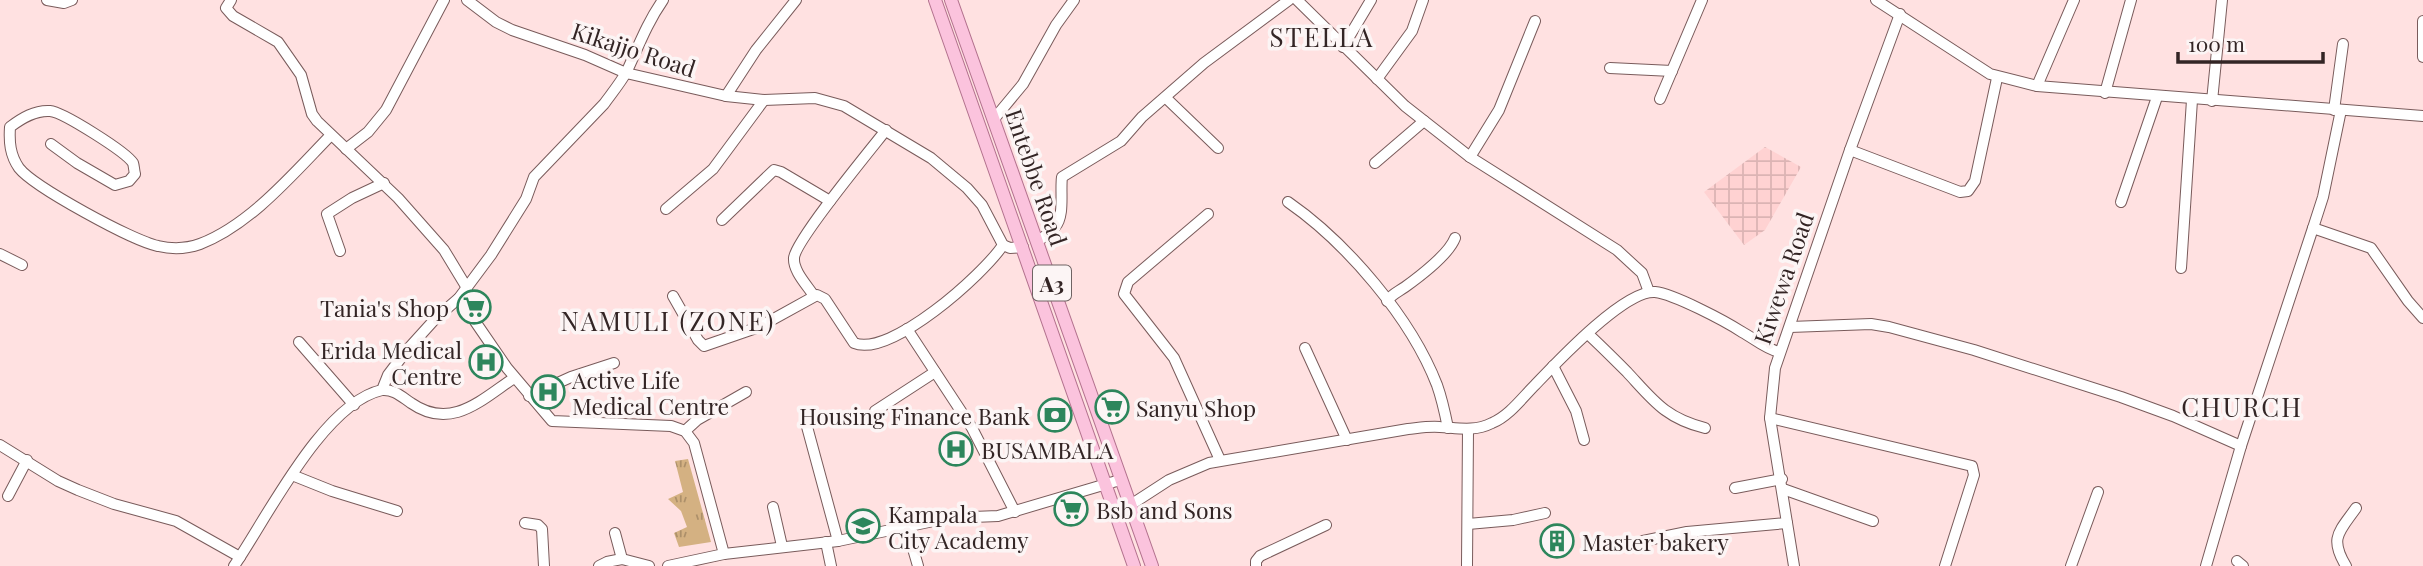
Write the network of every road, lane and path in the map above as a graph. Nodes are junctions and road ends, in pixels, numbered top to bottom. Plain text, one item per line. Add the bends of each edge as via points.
1 (47, 0) edge
2 (72, 0) edge
3 (230, 0) edge
4 (444, 0) edge
5 (467, 0) edge
6 (663, 0) edge
7 (796, 0) edge
8 (935, 0) edge
9 (951, 0) edge
10 (1074, 0) edge
11 (1289, 0) edge
12 (1297, 0) edge
13 (1371, 0) edge
14 (1423, 0) edge
15 (1702, 0) edge
16 (1876, 0) edge
17 (2074, 0) edge
18 (2131, 0) edge
19 (2222, 0) edge
20 (1900, 15) junction
21 (1535, 21) dead end
22 (2423, 21) edge
23 (2343, 44) dead end
24 (1343, 47) junction
25 (2423, 57) edge
26 (1611, 68) dead end
27 (1672, 71) junction
28 (626, 73) junction
29 (1997, 78) junction
30 (1377, 79) junction
31 (2037, 86) junction
32 (2105, 93) junction
33 (726, 96) junction
34 (2157, 97) junction
35 (1166, 98) junction
36 (1660, 99) dead end
37 (764, 100) junction
38 (2192, 100) junction
39 (2212, 101) junction
40 (2337, 110) junction
41 (2423, 116) edge
42 (995, 119) junction
43 (1424, 121) junction
44 (886, 130) junction
45 (330, 136) junction
46 (51, 144) dead end
47 (1218, 148) dead end
48 (346, 149) junction
49 (1850, 150) junction
50 (1470, 157) junction
51 (1375, 163) dead end
52 (384, 183) junction
53 (830, 201) junction
54 (1288, 202) dead end
55 (2121, 202) dead end
56 (666, 209) dead end
57 (1208, 214) dead end
58 (722, 220) dead end
59 (2313, 228) junction
60 (1455, 238) dead end
61 (1001, 241) junction
62 (1037, 242) junction
63 (1023, 247) junction
64 (340, 251) dead end
65 (0, 254) edge
66 (22, 265) dead end
67 (2180, 268) dead end
68 (467, 288) junction
69 (1649, 292) junction
70 (673, 296) dead end
71 (814, 296) junction
72 (459, 298) junction
73 (1387, 301) junction
74 (2423, 318) edge
75 (1790, 327) junction
76 (906, 329) junction
77 (1588, 334) junction
78 (299, 342) dead end
79 (1306, 348) dead end
80 (1779, 352) junction
81 (614, 363) dead end
82 (1553, 366) junction
83 (935, 372) junction
84 (514, 378) junction
85 (382, 390) junction
86 (746, 392) dead end
87 (529, 396) junction
88 (354, 405) junction
89 (875, 411) dead end
90 (1770, 418) junction
91 (806, 423) dead end
92 (1448, 428) junction
93 (1705, 428) dead end
94 (1468, 430) junction
95 (685, 431) junction
96 (1347, 440) junction
97 (1584, 440) dead end
98 (0, 445) edge
99 (2241, 446) junction
100 (27, 460) junction
101 (1220, 460) junction
102 (292, 475) junction
103 (1120, 480) junction
104 (1104, 484) junction
105 (1782, 484) junction
106 (1735, 488) dead end
107 (2098, 492) dead end
108 (8, 496) dead end
109 (773, 507) dead end
110 (2356, 508) dead end
111 (1132, 510) junction
112 (397, 511) dead end
113 (1015, 512) junction
114 (1545, 513) dead end
115 (1116, 517) junction
116 (1872, 521) dead end
117 (525, 523) dead end
118 (1787, 523) junction
119 (1468, 524) junction
120 (1326, 525) dead end
121 (907, 528) junction
122 (615, 533) dead end
123 (838, 541) junction
124 (1643, 541) dead end
125 (826, 542) junction
126 (782, 546) junction
127 (724, 554) junction
128 (622, 559) junction
129 (237, 562) edge
130 (544, 566) edge
131 (599, 566) edge
132 (649, 566) edge
133 (667, 566) edge
134 (831, 566) edge
135 (918, 566) edge
136 (1134, 566) edge
137 (1152, 566) edge
138 (1256, 566) edge
139 (1467, 566) edge
140 (1794, 566) edge
141 (1945, 566) edge
142 (2071, 566) edge
143 (2206, 566) edge
144 (2346, 566) edge

1 - 2 street
3 - 45 street via 226,8 233,16 278,42 301,75 312,114
4 - 48 street via 386,110
5 - 28 street, Kikajjo Road via 512,30
6 - 28 street
7 - 33 street
8 - 63 main road, Entebbe Road / A3
9 - 42 main road, Entebbe Road / A3
10 - 42 street via 1023,84
11 - 35 street via 1204,63
12 - 24 street
13 - 24 street
14 - 30 street via 1411,34
15 - 27 street
16 - 20 street
17 - 31 street
18 - 32 street
19 - 39 street
20 - 29 street
20 - 49 street, Kiwewa Road
21 - 50 street via 1499,110
22 - 25 street
23 - 40 street
24 - 30 street
26 - 27 street
27 - 36 street
28 - 33 street, Kikajjo Road
28 - 68 street via 604,104 534,177 513,221
29 - 31 street
29 - 49 street via 1975,181 1968,191 1960,192
30 - 43 street
31 - 32 street
32 - 34 street
33 - 37 street, Kikajjo Road
34 - 38 street
34 - 55 street
35 - 47 street
35 - 62 street via 1121,141 1062,177 1061,218
37 - 44 street, Kikajjo Road via 821,99 844,106
37 - 56 street via 723,159
38 - 39 street
38 - 67 street
39 - 40 street
40 - 41 street
40 - 59 street via 2323,197
42 - 62 main road, Entebbe Road / A3
43 - 50 street
43 - 51 street
44 - 53 street
44 - 61 street, Kikajjo Road via 967,188
45 - 46 street via 248,215 202,243 178,249 135,239 28,176 13,158 10,127 21,118 52,111 118,150 133,163 135,174 115,185
45 - 48 street
48 - 52 street
49 - 75 street, Kiwewa Road
50 - 69 street via 1617,250 1642,273
52 - 64 street via 327,214
52 - 68 street via 444,250
53 - 58 street via 774,170
53 - 71 street via 794,256 796,268
54 - 73 street via 1355,261
57 - 101 street via 1128,282 1124,294 1174,358
59 - 74 street via 2371,248
59 - 99 street
60 - 73 street via 1452,246
61 - 63 street via 1010,248
61 - 76 street via 981,272 929,316
62 - 103 main road, Entebbe Road / A3
63 - 104 main road, Entebbe Road / A3
65 - 66 street
68 - 72 street
69 - 77 street via 1628,302
69 - 80 street via 1666,295
70 - 71 street via 704,346 759,327
71 - 76 street via 823,297 859,345 868,347
72 - 84 street
72 - 85 street via 407,350
73 - 92 street via 1431,371
75 - 80 street, Kiwewa Road
75 - 99 street via 1889,327 2120,397
76 - 83 street
77 - 82 street
77 - 93 street via 1655,404
78 - 88 street
79 - 96 street
80 - 90 street, Kiwewa Road
81 - 87 street
82 - 94 street via 1507,414
82 - 97 street via 1576,411
83 - 89 street
83 - 113 street via 972,428
84 - 85 street via 470,407 445,415 419,409 393,391
84 - 87 street
85 - 88 street
86 - 95 street via 697,419
87 - 95 street via 549,419 559,423 671,426
88 - 102 street via 314,444
90 - 105 street, Kiwewa Road
90 - 141 street via 1972,466 1974,475
91 - 123 street
92 - 94 street
92 - 96 street via 1408,429
94 - 119 street
95 - 127 street via 694,443
96 - 101 street
98 - 100 street
99 - 143 street
100 - 108 street
100 - 129 street via 95,498 189,527
101 - 111 street via 1168,480 1132,504
102 - 112 street
102 - 129 street
103 - 104 street
103 - 111 main road, Entebbe Road / A3
104 - 113 street
104 - 115 main road, Entebbe Road / A3
105 - 106 street
105 - 116 street
105 - 118 street, Kiwewa Road
107 - 142 street
109 - 126 street
110 - 144 street via 2336,541
111 - 115 street
111 - 137 main road, Entebbe Road / A3
113 - 121 street via 948,518
114 - 119 street
115 - 136 main road, Entebbe Road / A3
117 - 130 street via 542,529
118 - 124 street
118 - 140 street, Kiwewa Road
119 - 139 street
120 - 138 street via 1260,556
121 - 123 street
121 - 135 street
122 - 128 street
123 - 125 street
125 - 126 street
125 - 134 street
126 - 127 street
127 - 133 street
128 - 131 street
128 - 132 street

